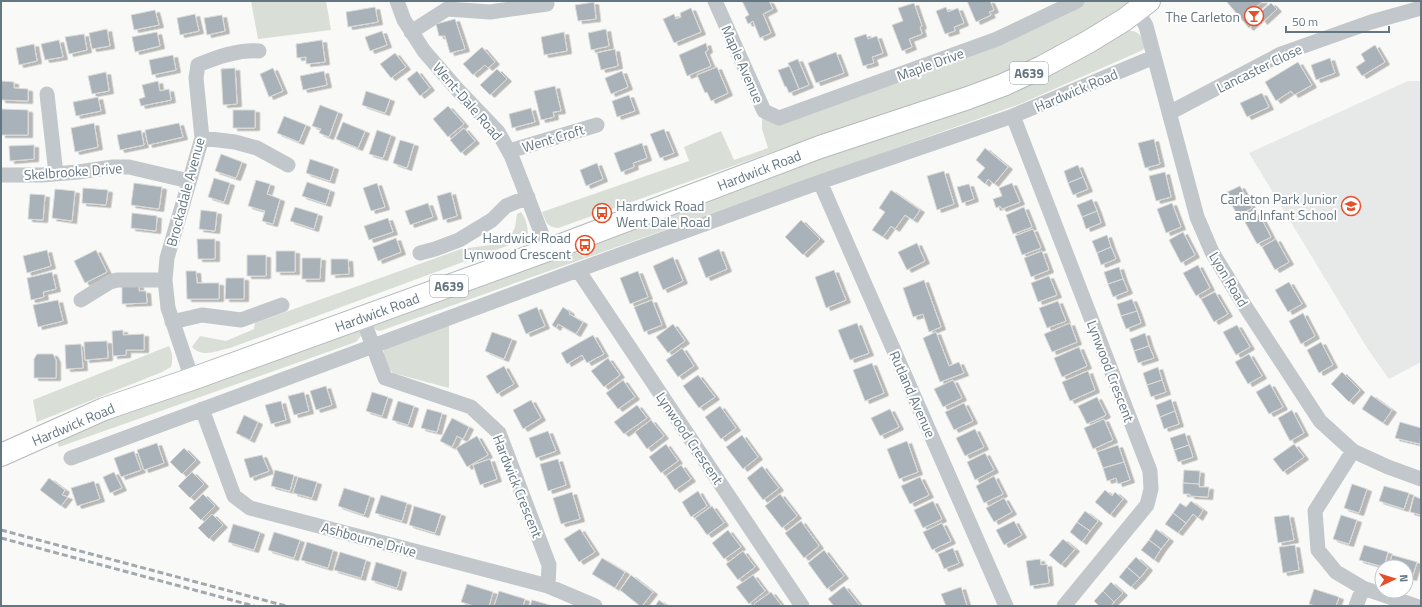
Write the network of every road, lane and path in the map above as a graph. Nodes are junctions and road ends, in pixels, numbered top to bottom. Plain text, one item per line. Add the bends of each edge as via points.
1 (397, 1) edge
2 (715, 1) edge
3 (1077, 1) edge
4 (547, 4) dead end
5 (1143, 5) edge
6 (1421, 8) edge
7 (411, 32) junction
8 (259, 51) dead end
9 (1154, 57) junction
10 (47, 94) dead end
11 (1169, 113) junction
12 (1013, 116) junction
13 (779, 118) joint
14 (597, 125) dead end
15 (202, 138) junction
16 (509, 151) junction
17 (288, 165) dead end
18 (56, 174) junction
19 (4, 175) dead end
20 (189, 181) junction
21 (820, 182) junction
22 (528, 197) junction
23 (548, 250) junction
24 (420, 253) dead end
25 (578, 270) junction
26 (165, 280) junction
27 (81, 300) dead end
28 (282, 305) dead end
29 (362, 317) junction
30 (172, 322) junction
31 (372, 346) junction
32 (192, 379) junction
33 (202, 409) junction
34 (1353, 451) junction
35 (1, 455) edge
36 (72, 458) dead end
37 (1421, 479) edge
38 (548, 586) junction
39 (1362, 588) junction
40 (595, 606) edge
41 (802, 606) edge
42 (1006, 606) edge
43 (1064, 606) edge
44 (1356, 606) edge
45 (1416, 606) edge

1 - 7 street, Went-Dale Road
2 - 13 street, Maple Avenue via 764,111
3 - 13 street, Maple Drive via 997,39
4 - 7 street via 490,12 447,9
5 - 9 street, Lyon Road
5 - 23 main road, Hardwick Road / A639 via 1088,42 1003,85 820,147
6 - 11 street, Lancaster Close via 1371,22 1281,54
7 - 16 street, Went-Dale Road via 457,89 498,132
8 - 15 street, Brockadale Avenue via 248,50 198,66 196,78
9 - 11 street, Lyon Road
9 - 12 street, Hardwick Road
10 - 18 street
11 - 34 street, Lyon Road via 1197,217 1212,252 1320,421
12 - 21 street, Hardwick Road
12 - 43 street, Lynwood Crescent via 1150,471 1151,488 1147,505
14 - 16 street, Went Croft
15 - 17 street via 257,148
15 - 20 street, Brockadale Avenue
16 - 22 street, Went-Dale Road
18 - 19 street, Skelbrooke Drive
18 - 20 street, Skelbrooke Drive via 129,166
20 - 26 street, Brockadale Avenue via 167,258
21 - 25 street, Hardwick Road
21 - 42 street, Rutland Avenue
22 - 23 street, Went-Dale Road
22 - 24 street via 506,206 492,220 459,240
23 - 29 main road, Hardwick Road / A639
25 - 31 street, Hardwick Road
25 - 41 street, Lynwood Crescent
26 - 27 street via 117,280
26 - 30 street, Brockadale Avenue
28 - 30 street via 241,320 202,315
29 - 31 street, Hardwick Crescent
29 - 32 main road, Hardwick Road / A639
30 - 32 street, Brockadale Avenue
31 - 33 street, Hardwick Road
31 - 38 street, Hardwick Crescent via 385,378 471,407 499,433 549,565
32 - 35 main road, Hardwick Road / A639 via 104,409
33 - 36 street, Hardwick Road
33 - 38 street, Ashbourne Drive via 234,496 250,508
34 - 37 street, Lyon Road
34 - 39 street via 1315,511 1318,550 1336,572
38 - 40 street, Ashbourne Drive
39 - 44 street
39 - 45 street

